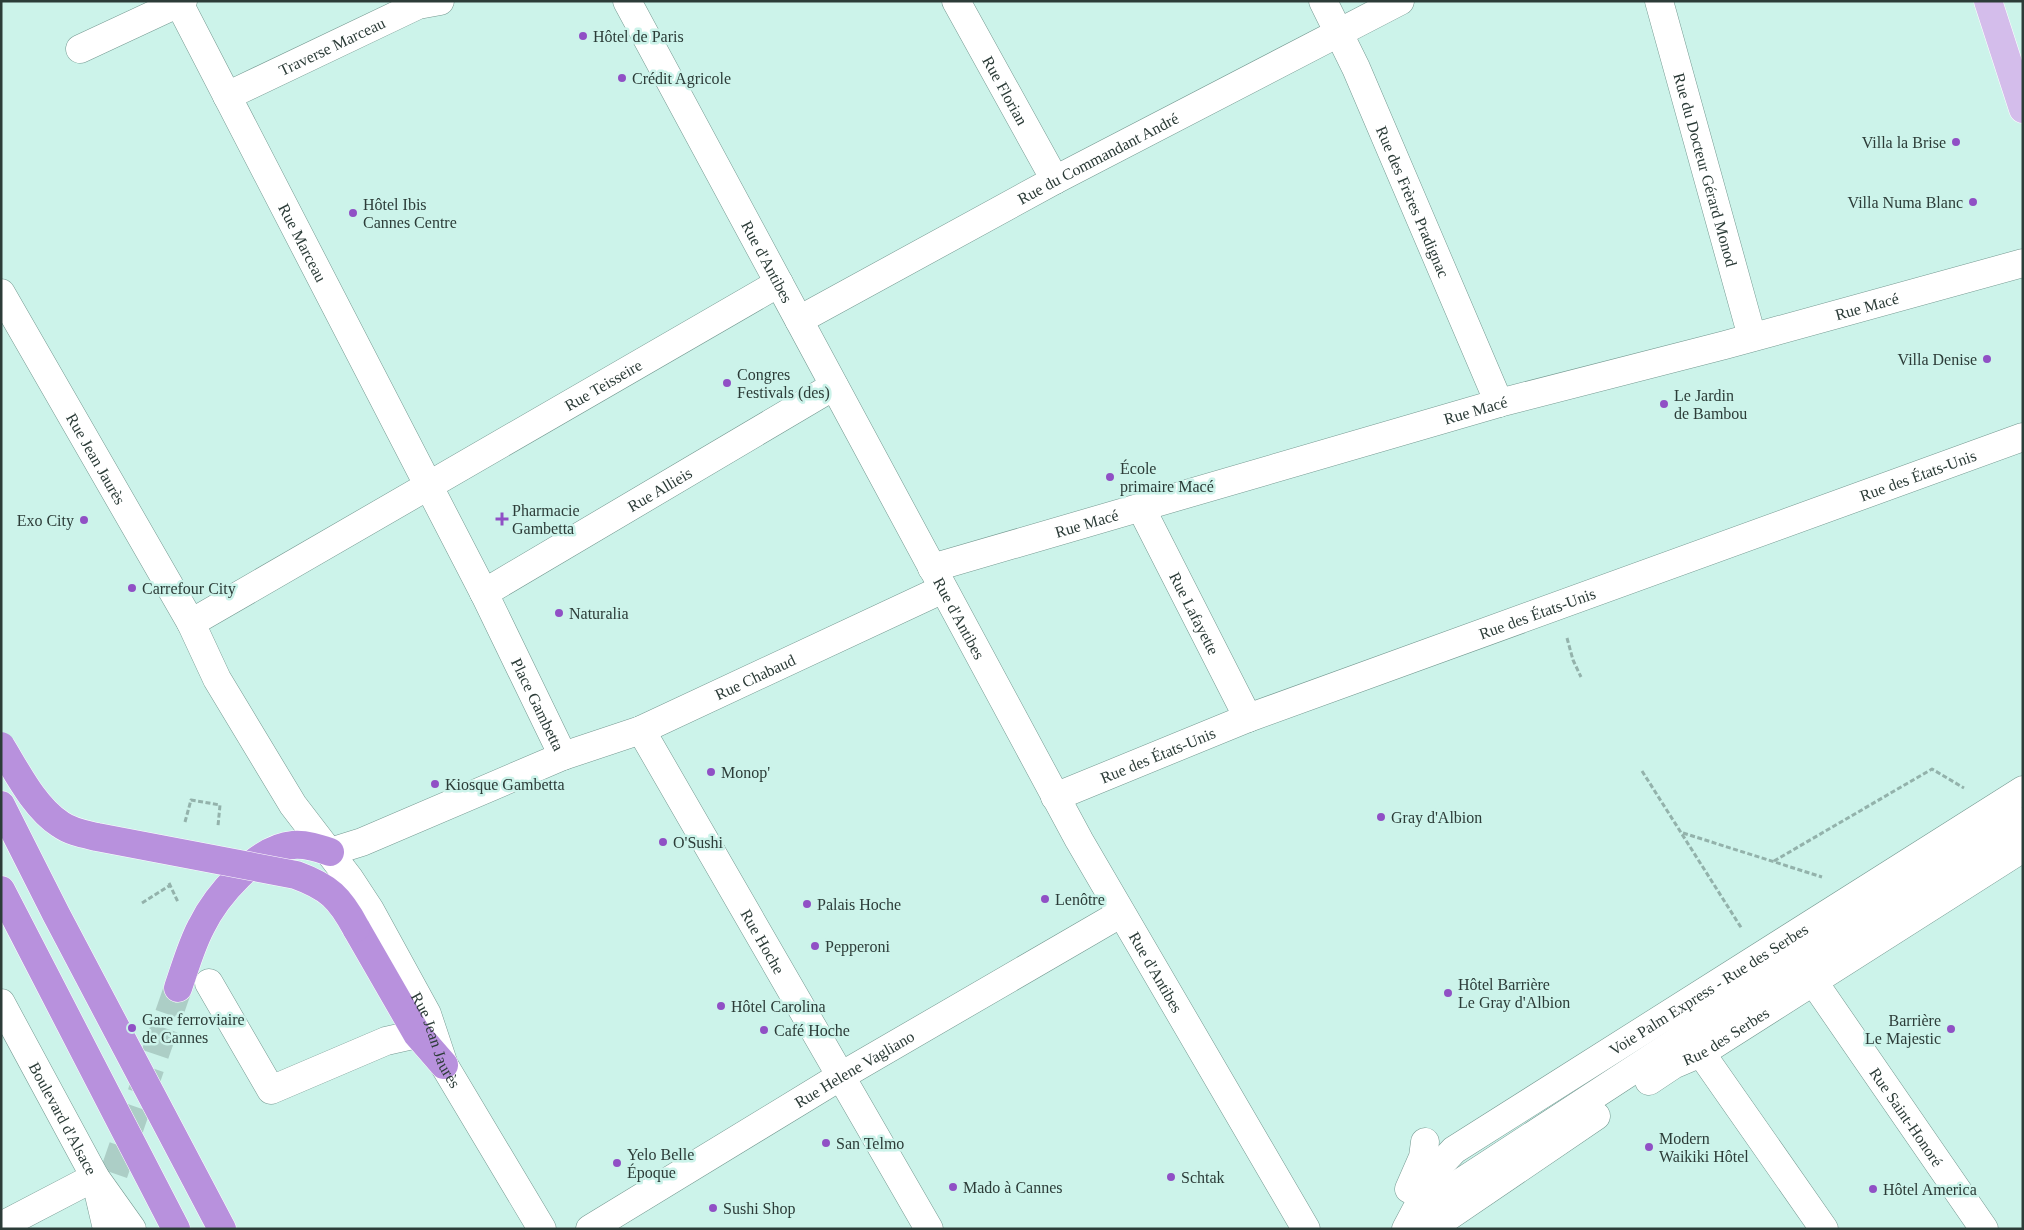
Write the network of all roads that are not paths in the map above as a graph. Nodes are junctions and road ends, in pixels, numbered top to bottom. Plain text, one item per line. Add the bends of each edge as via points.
1 (627, 1) edge
2 (956, 1) edge
3 (1323, 1) edge
4 (1400, 1) edge
5 (1660, 1) edge
6 (1988, 1) edge
7 (180, 2) edge
8 (424, 2) edge
9 (1341, 34) junction
10 (80, 49) dead end
11 (227, 96) junction
12 (2023, 109) edge
13 (1055, 180) junction
14 (2023, 263) edge
15 (779, 283) junction
16 (1, 294) edge
17 (799, 320) junction
18 (1752, 337) junction
19 (834, 386) junction
20 (1499, 403) junction
21 (2023, 437) edge
22 (428, 486) junction
23 (1141, 508) junction
24 (938, 579) junction
25 (484, 593) junction
26 (190, 624) junction
27 (1248, 718) junction
28 (641, 730) junction
29 (1, 746) edge
30 (563, 756) junction
31 (2023, 790) edge
32 (1055, 797) junction
33 (1, 805) edge
34 (2023, 821) edge
35 (2023, 848) edge
36 (330, 852) junction
37 (1, 890) edge
38 (1120, 914) junction
39 (1813, 981) junction
40 (209, 983) dead end
41 (178, 988) tunnel mouth
42 (1, 1003) edge
43 (417, 1034) junction
44 (1700, 1053) junction
45 (444, 1065) junction
46 (841, 1076) junction
47 (1425, 1142) dead end
48 (95, 1177) junction
49 (1418, 1223) edge
50 (1, 1226) edge
51 (107, 1229) edge
52 (132, 1229) edge
53 (176, 1229) edge
54 (222, 1229) edge
55 (542, 1229) edge
56 (590, 1229) edge
57 (930, 1229) edge
58 (1306, 1229) edge
59 (1390, 1229) edge
60 (1824, 1229) edge
61 (1984, 1229) edge

1 - 15 street, Rue d'Antibes
2 - 13 street, Rue Florian
3 - 9 street, Rue des Frères Pradignac
4 - 9 street, Rue du Commandant André
5 - 18 street, Rue du Docteur Gérard Monod
6 - 12 main road
7 - 10 street
7 - 11 street, Rue Marceau
8 - 11 street, Traverse Marceau
9 - 13 street, Rue du Commandant André
9 - 20 street, Rue des Frères Pradignac
11 - 22 street, Rue Marceau
13 - 17 street, Rue du Commandant André
14 - 18 street, Rue Macé
15 - 17 street, Rue d'Antibes
15 - 22 street, Rue Teisseire
16 - 26 street, Rue Jean Jaurès
17 - 19 street, Rue d'Antibes
18 - 20 street, Rue Macé
19 - 24 street, Rue d'Antibes
19 - 25 street, Rue Allieis
20 - 23 street, Rue Macé
21 - 27 street, Rue des États-Unis
22 - 25 street, Place Gambetta
22 - 26 street
23 - 24 street, Rue Macé
23 - 27 street, Rue Lafayette
24 - 28 street, Rue Chabaud
24 - 32 street, Rue d'Antibes
25 - 30 street, Place Gambetta
26 - 36 street via 217,679 293,805
27 - 32 street, Rue des États-Unis
28 - 30 street, Rue Chabaud
28 - 46 street, Rue Hoche
29 - 43 highway, bridge via 40,804 68,829 317,882 338,898
30 - 36 street, Place Gambetta via 362,842
31 - 49 street, Voie Palm Express - Rue des Serbes via 1454,1150 1440,1165
32 - 38 street, Rue d'Antibes
33 - 54 highway
34 - 49 street, Voie Palm Express - Rue des Serbes via 1719,1014
35 - 39 street, Rue des Serbes
36 - 41 highway via 309,846 278,848 237,877 200,927
36 - 45 street, Rue Jean Jaurès via 370,910 414,989 434,1029
37 - 53 highway
38 - 46 street, Rue Helene Vagliano
38 - 58 street, Rue d'Antibes
39 - 44 street, Rue des Serbes
39 - 61 street, Rue Saint-Honoré
40 - 43 street via 271,1090 386,1041
42 - 48 street, Boulevard d'Alsace
43 - 45 highway
44 - 49 street, Rue des Serbes via 1673,1065
44 - 60 street
45 - 55 street, Rue Jean Jaurès
46 - 56 street, Rue Helene Vagliano
46 - 57 street, Rue Hoche
47 - 59 street via 1424,1157
48 - 50 street
48 - 51 street
48 - 52 street, Boulevard d'Alsace

